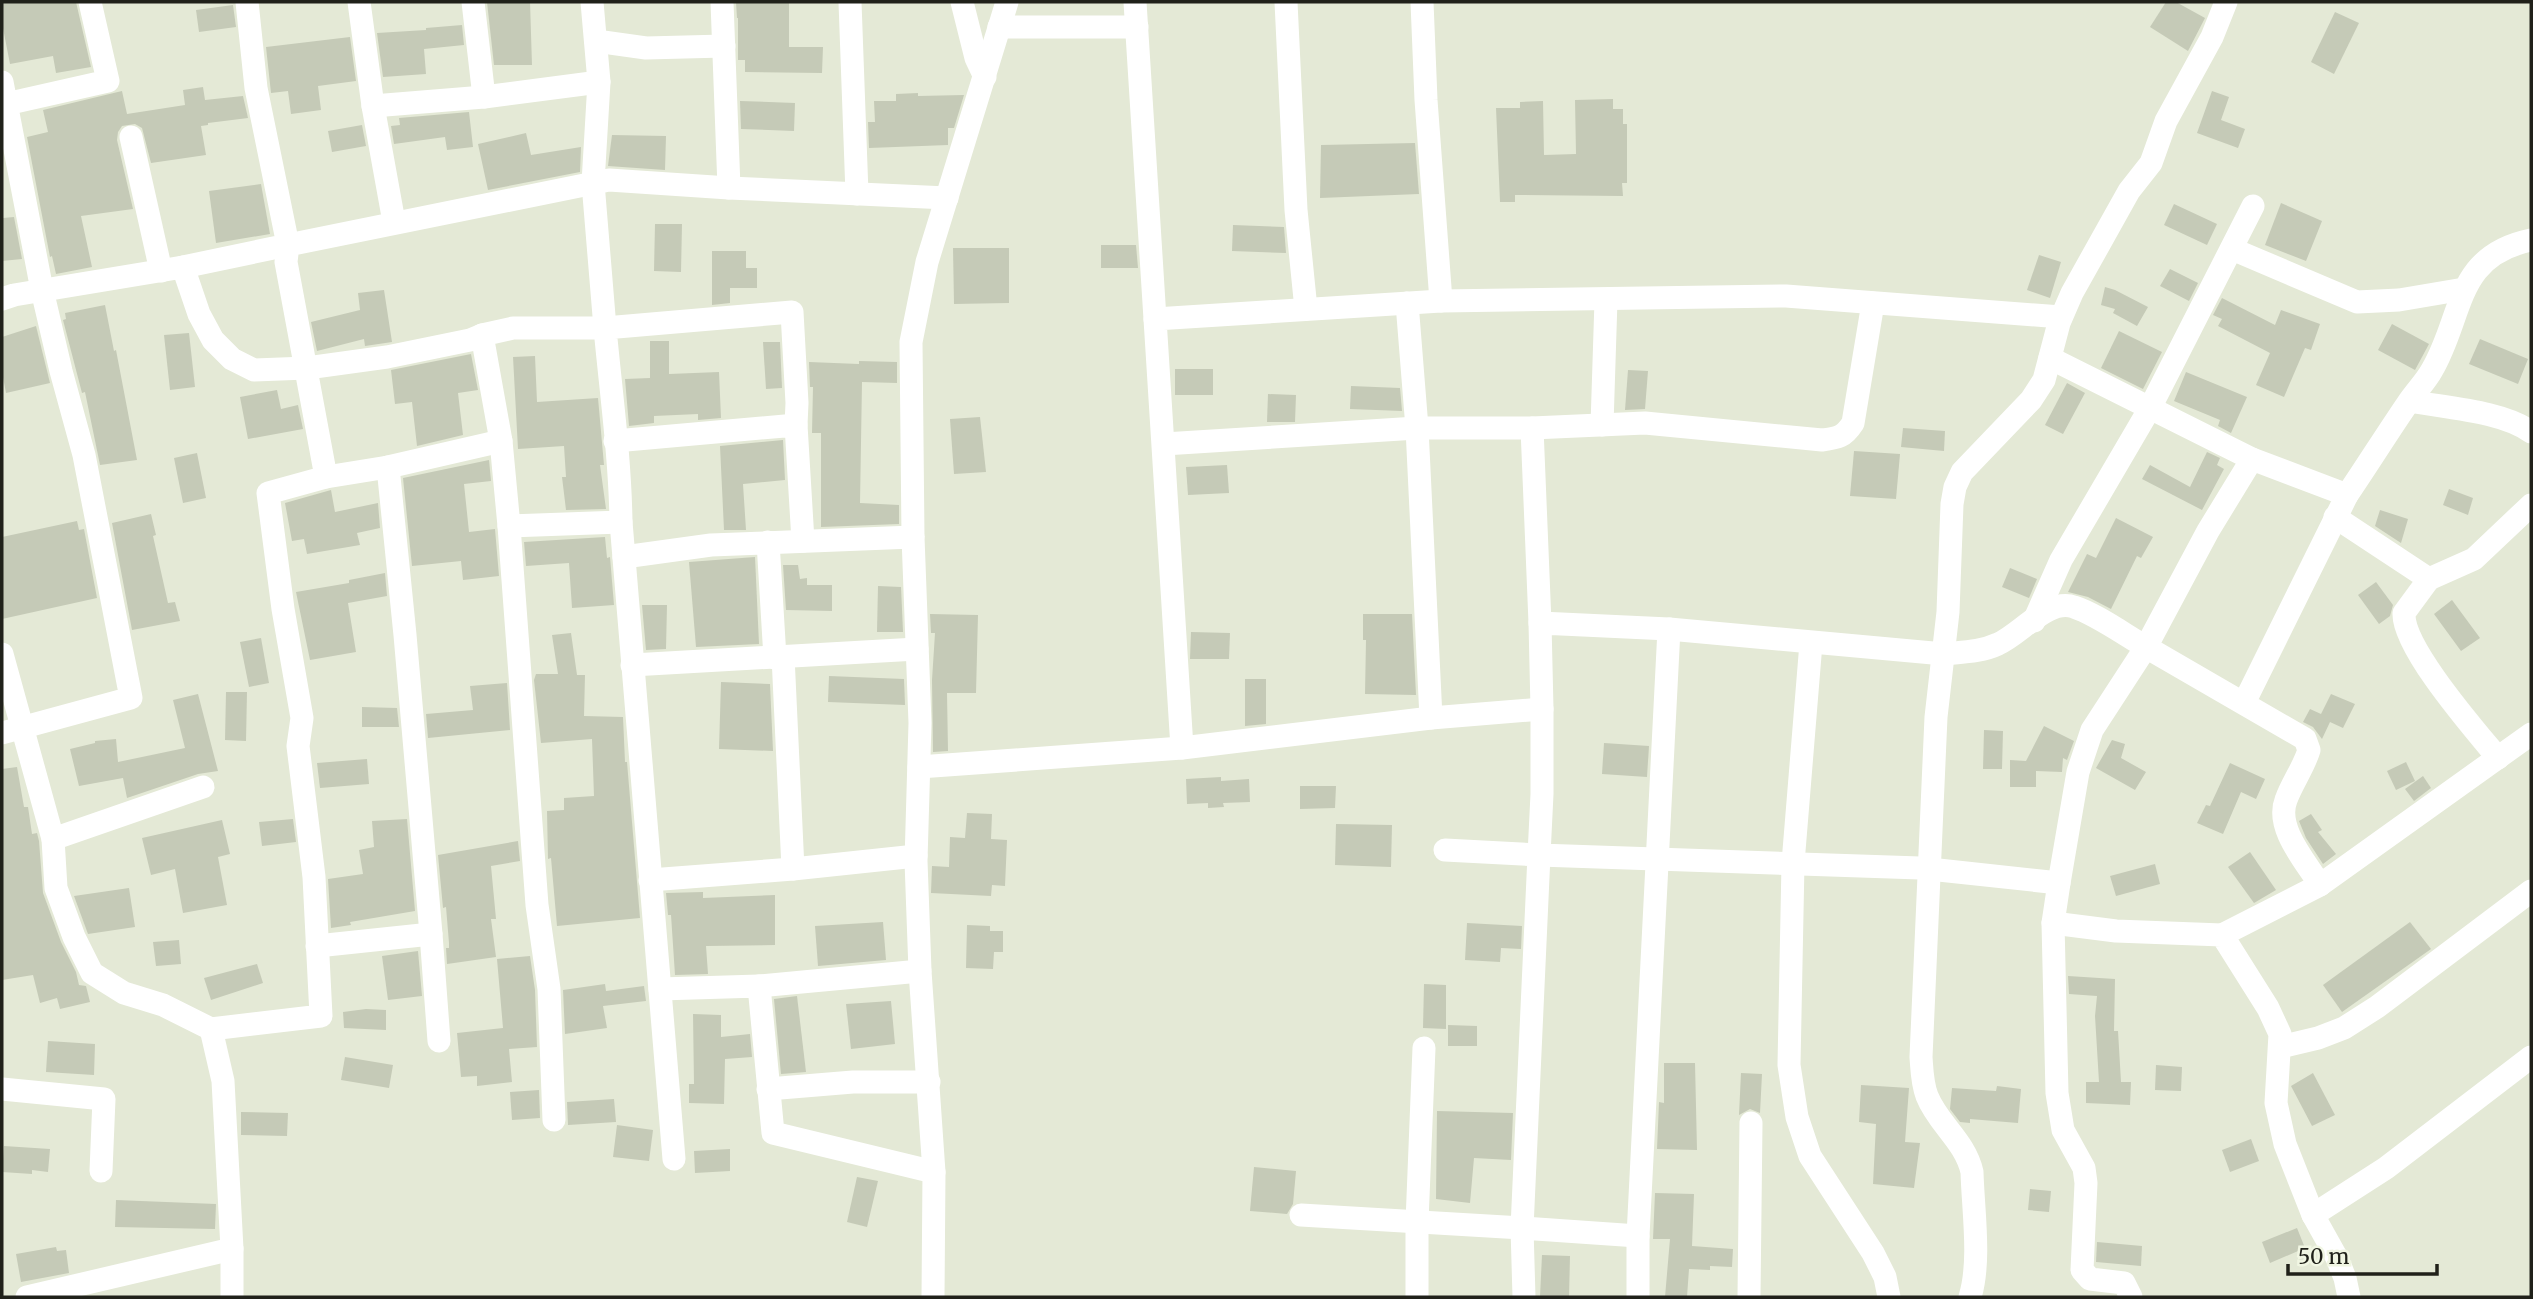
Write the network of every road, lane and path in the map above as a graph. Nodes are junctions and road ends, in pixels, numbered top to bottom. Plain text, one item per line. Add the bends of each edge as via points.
1 (90, 2) edge
2 (247, 2) edge
3 (359, 2) edge
4 (473, 2) edge
5 (592, 2) edge
6 (722, 2) edge
7 (850, 2) edge
8 (962, 2) edge
9 (1007, 2) edge
10 (1135, 2) edge
11 (1286, 2) edge
12 (1422, 2) edge
13 (2226, 2) edge
14 (999, 27) junction
15 (1137, 27) junction
16 (596, 41) junction
17 (724, 46) junction
18 (985, 77) junction
19 (599, 82) junction
20 (3, 91) edge
21 (484, 97) junction
22 (373, 106) junction
23 (131, 137) dead end
24 (593, 183) junction
25 (729, 188) junction
26 (857, 194) junction
27 (947, 198) junction
28 (2253, 206) dead end
29 (394, 222) junction
30 (2531, 240) edge
31 (288, 245) junction
32 (2232, 248) junction
33 (172, 269) junction
34 (2464, 289) junction
35 (42, 290) junction
36 (2, 299) edge
37 (1606, 300) junction
38 (1441, 301) junction
39 (1407, 303) junction
40 (1873, 303) junction
41 (1306, 309) junction
42 (2062, 317) junction
43 (1155, 319) junction
44 (606, 328) junction
45 (482, 335) junction
46 (2050, 358) junction
47 (307, 368) junction
48 (2410, 401) junction
49 (2150, 408) junction
50 (796, 425) junction
51 (1602, 425) junction
52 (1417, 428) junction
53 (1532, 428) junction
54 (2531, 432) edge
55 (501, 441) junction
56 (615, 441) junction
57 (1164, 444) junction
58 (2252, 459) junction
59 (388, 467) junction
60 (326, 477) junction
61 (2347, 495) junction
62 (2531, 505) edge
63 (2335, 517) junction
64 (621, 522) junction
65 (509, 526) junction
66 (913, 537) junction
67 (803, 541) junction
68 (768, 542) junction
69 (624, 556) junction
70 (2429, 579) junction
71 (2034, 621) junction
72 (1540, 623) junction
73 (1669, 629) junction
74 (1811, 643) junction
75 (2146, 647) junction
76 (917, 649) junction
77 (2, 654) edge
78 (1944, 654) junction
79 (779, 657) junction
80 (632, 665) junction
81 (2244, 703) junction
82 (1542, 709) junction
83 (1431, 718) junction
84 (12, 731) edge
85 (2531, 734) edge
86 (1182, 748) junction
87 (2498, 758) junction
88 (919, 767) junction
89 (203, 787) dead end
90 (53, 839) junction
91 (1445, 850) dead end
92 (1539, 855) junction
93 (916, 856) junction
94 (1656, 858) junction
95 (1793, 863) junction
96 (793, 869) junction
97 (1928, 869) junction
98 (650, 880) junction
99 (2059, 883) junction
100 (2320, 885) junction
101 (2531, 891) edge
102 (2053, 923) junction
103 (431, 934) junction
104 (2222, 935) junction
105 (317, 946) junction
106 (920, 971) junction
107 (759, 986) junction
108 (660, 989) junction
109 (211, 1029) junction
110 (439, 1041) dead end
111 (2280, 1047) junction
112 (1424, 1048) dead end
113 (2531, 1057) edge
114 (929, 1082) junction
115 (2, 1089) edge
116 (768, 1089) junction
117 (555, 1120) dead end
118 (1751, 1123) dead end
119 (674, 1159) dead end
120 (101, 1171) dead end
121 (934, 1172) junction
122 (1301, 1215) dead end
123 (2313, 1215) junction
124 (1417, 1222) junction
125 (1522, 1228) junction
126 (1638, 1236) junction
127 (232, 1249) junction
128 (27, 1297) edge
129 (232, 1297) edge
130 (933, 1297) edge
131 (1417, 1297) edge
132 (1524, 1297) edge
133 (1638, 1297) edge
134 (1749, 1297) edge
135 (1889, 1297) edge
136 (1970, 1297) edge
137 (2131, 1297) edge
138 (2349, 1297) edge

1 - 20 street via 108,81
2 - 31 street via 256,88
3 - 22 street
4 - 21 street
5 - 16 street
6 - 17 street
7 - 26 street
8 - 18 street
9 - 14 street
10 - 15 street
11 - 41 street via 1296,210
12 - 38 street
13 - 42 street via 2213,37 2165,121 2151,163 2129,191
14 - 15 street
14 - 18 street
15 - 43 street
16 - 17 street via 646,48
16 - 19 street
17 - 25 street
18 - 27 street
19 - 21 street
19 - 24 street
20 - 35 street
21 - 22 street
22 - 29 street
23 - 33 street
24 - 25 street via 609,180
24 - 29 street
24 - 44 street
25 - 26 street
26 - 27 street
27 - 66 street via 927,262 911,342
28 - 32 street
29 - 31 street
30 - 34 street via 2495,254
31 - 33 street
31 - 47 street via 286,262
32 - 34 street via 2357,302
32 - 49 street
33 - 35 street
33 - 47 street via 213,340 232,359 254,370
34 - 48 street via 2432,370
35 - 36 street
35 - 84 street via 84,455 131,698
37 - 38 street
37 - 40 street via 1786,296
37 - 51 street
38 - 39 street
39 - 41 street
39 - 52 street
40 - 42 street
40 - 51 street via 1853,423 1838,438 1645,423
41 - 43 street
42 - 46 street
43 - 57 street
44 - 45 street via 513,328
44 - 50 street via 792,312
44 - 56 street
45 - 47 street via 387,357
45 - 55 street
46 - 49 street
46 - 78 street via 2044,380 2031,400 1962,472 1955,487
47 - 60 street
48 - 54 street via 2497,417
48 - 61 street
49 - 58 street
49 - 71 street via 2061,560
50 - 56 street
50 - 67 street
51 - 53 street
52 - 53 street
52 - 57 street
52 - 83 street
53 - 72 street
55 - 59 street
55 - 65 street
56 - 64 street
57 - 86 street
58 - 61 street
58 - 75 street
59 - 60 street
59 - 103 street
60 - 105 street via 268,493 302,718 298,746 314,877
61 - 63 street
62 - 70 street via 2474,559
63 - 70 street
63 - 81 street
64 - 65 street
64 - 69 street
65 - 117 street via 537,905 549,989
66 - 67 street
66 - 76 street
67 - 68 street
68 - 69 street
68 - 79 street
69 - 80 street
70 - 87 street via 2404,613 2406,629 2440,686
71 - 75 street via 2056,606 2075,607
71 - 78 street via 1997,645
72 - 73 street
72 - 82 street
73 - 74 street
73 - 94 street
74 - 78 street
74 - 95 street
75 - 81 street
75 - 99 street via 2092,730 2078,772
76 - 79 street
76 - 88 street
77 - 84 street
78 - 97 street
79 - 80 street
79 - 96 street
80 - 98 street
81 - 100 street via 2308,744 2284,817
82 - 83 street
82 - 92 street
83 - 86 street
84 - 90 street
85 - 87 street
86 - 88 street
87 - 100 street
88 - 93 street
89 - 90 street
90 - 109 street via 56,887 92,973 124,993 163,1005
91 - 92 street
92 - 94 street
92 - 125 street
93 - 96 street
93 - 106 street
94 - 95 street
94 - 126 street
95 - 97 street
95 - 135 street via 1788,1065 1797,1117 1810,1156 1873,1252
96 - 98 street
97 - 99 street
97 - 136 street via 1922,1078 1927,1096 1969,1158 1974,1262
98 - 108 street
99 - 102 street
100 - 104 street
101 - 111 street via 2344,1028
102 - 104 street via 2116,932
102 - 137 street via 2059,1114 2087,1183 2082,1270 2090,1279 2124,1283
103 - 105 street
103 - 110 street
104 - 111 street via 2275,1021
105 - 109 street via 321,1016
106 - 107 street
106 - 114 street
107 - 108 street
107 - 116 street
108 - 119 street
109 - 127 street via 223,1081
111 - 123 street via 2275,1083 2280,1124
112 - 124 street
113 - 123 street via 2386,1168
114 - 116 street
114 - 121 street
115 - 120 street via 104,1099
116 - 121 street via 773,1133
118 - 134 street
121 - 130 street
122 - 124 street
123 - 138 street via 2337,1258
124 - 125 street
124 - 131 street
125 - 126 street
125 - 132 street
126 - 133 street
127 - 128 street
127 - 129 street

